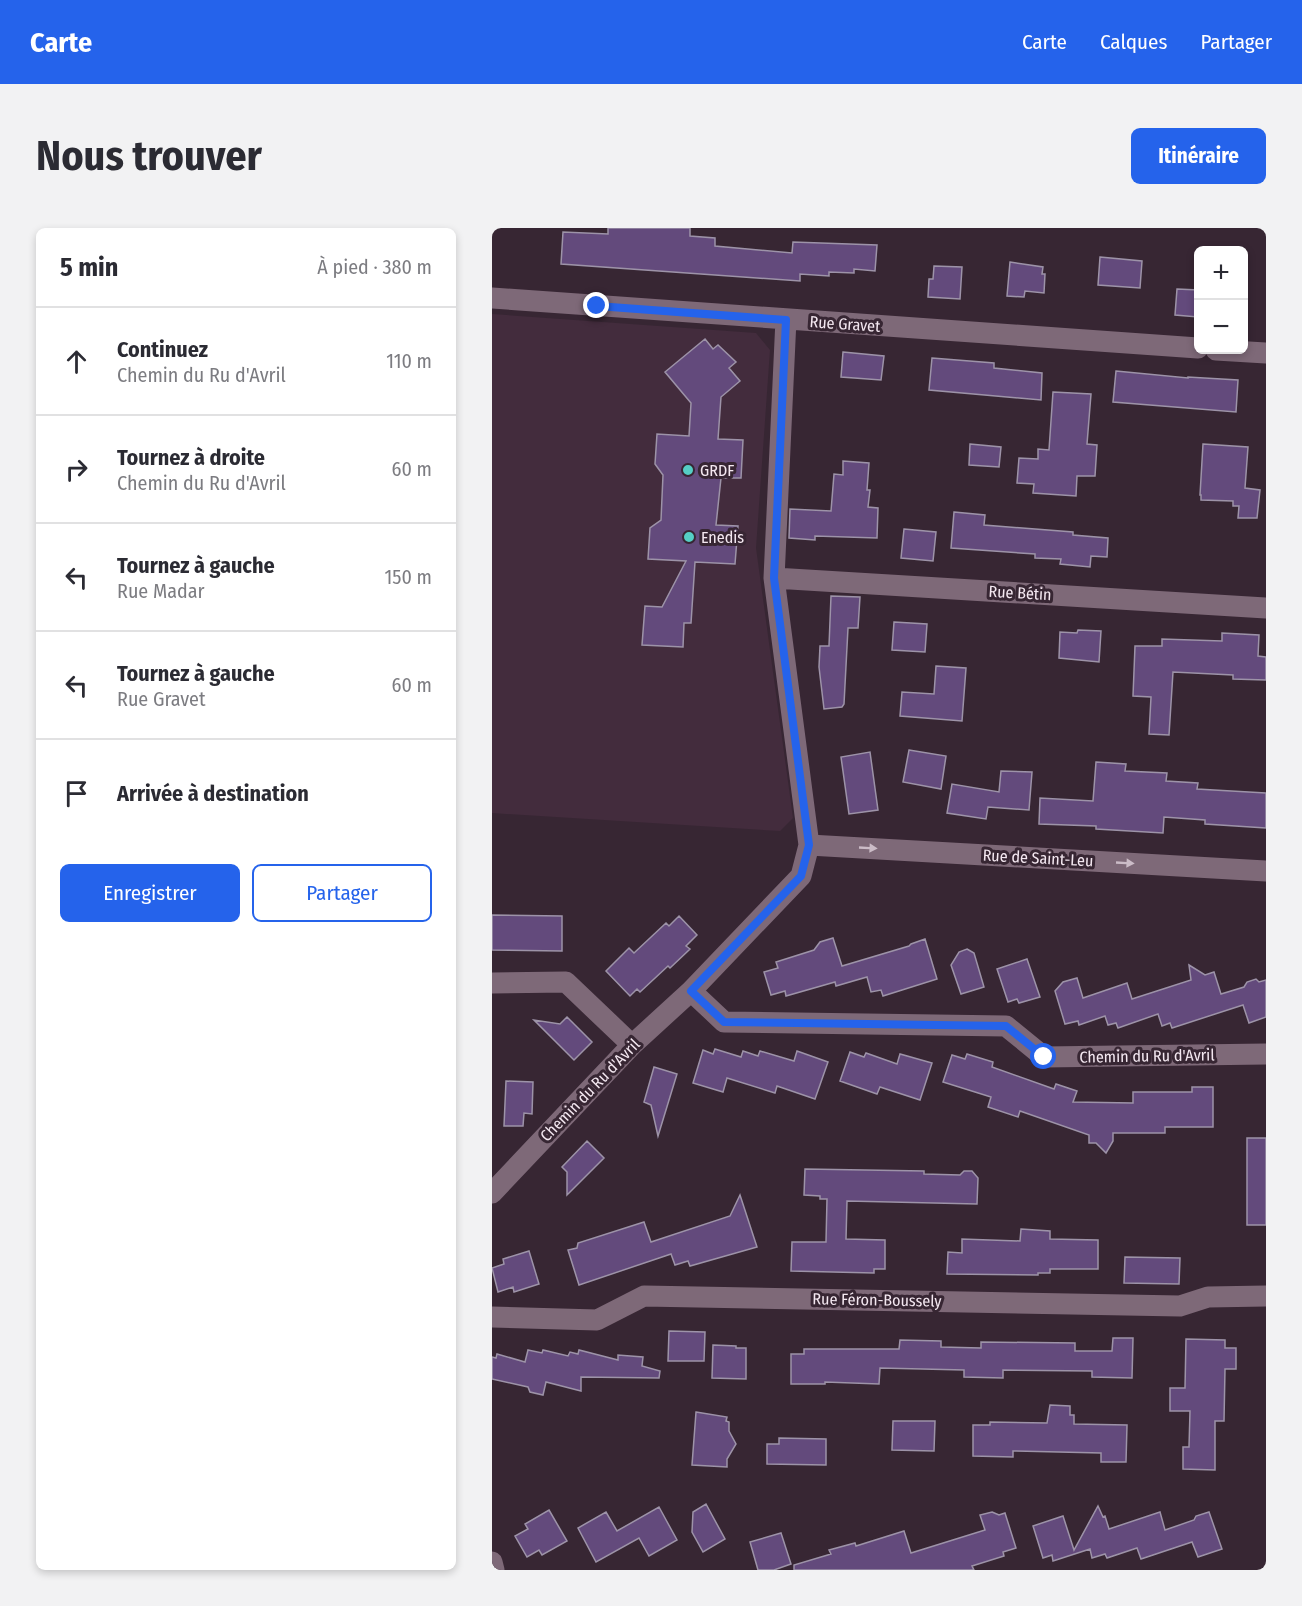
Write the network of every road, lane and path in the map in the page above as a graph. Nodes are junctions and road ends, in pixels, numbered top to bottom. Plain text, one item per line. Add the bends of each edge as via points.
1 (492, 298) edge
2 (786, 320) junction
3 (1194, 348) edge
4 (1248, 352) edge
5 (1266, 353) edge
6 (774, 578) junction
7 (1266, 608) edge
8 (809, 845) junction
9 (1266, 871) edge
10 (492, 983) edge
11 (691, 991) junction
12 (632, 1045) junction
13 (1266, 1054) edge
14 (492, 1193) edge
15 (1266, 1296) edge
16 (492, 1317) edge
17 (492, 1562) edge
18 (494, 1570) edge

1 - 2 street, Rue Gravet
2 - 3 street, Rue Gravet
2 - 6 street
4 - 5 street
6 - 7 street, Rue Bétin
6 - 8 street
8 -> 9 street, Rue de Saint-Leu
8 - 11 street, Chemin du Ru d'Avril via 801,876
10 - 12 street via 566,982
11 - 12 street, Chemin du Ru d'Avril
11 - 13 street, Chemin du Ru d'Avril via 724,1022 1006,1026 1044,1057
12 - 14 street, Chemin du Ru d'Avril
15 - 16 street, Rue Féron-Boussely via 1208,1297 1180,1306 644,1296 597,1320
17 - 18 street

